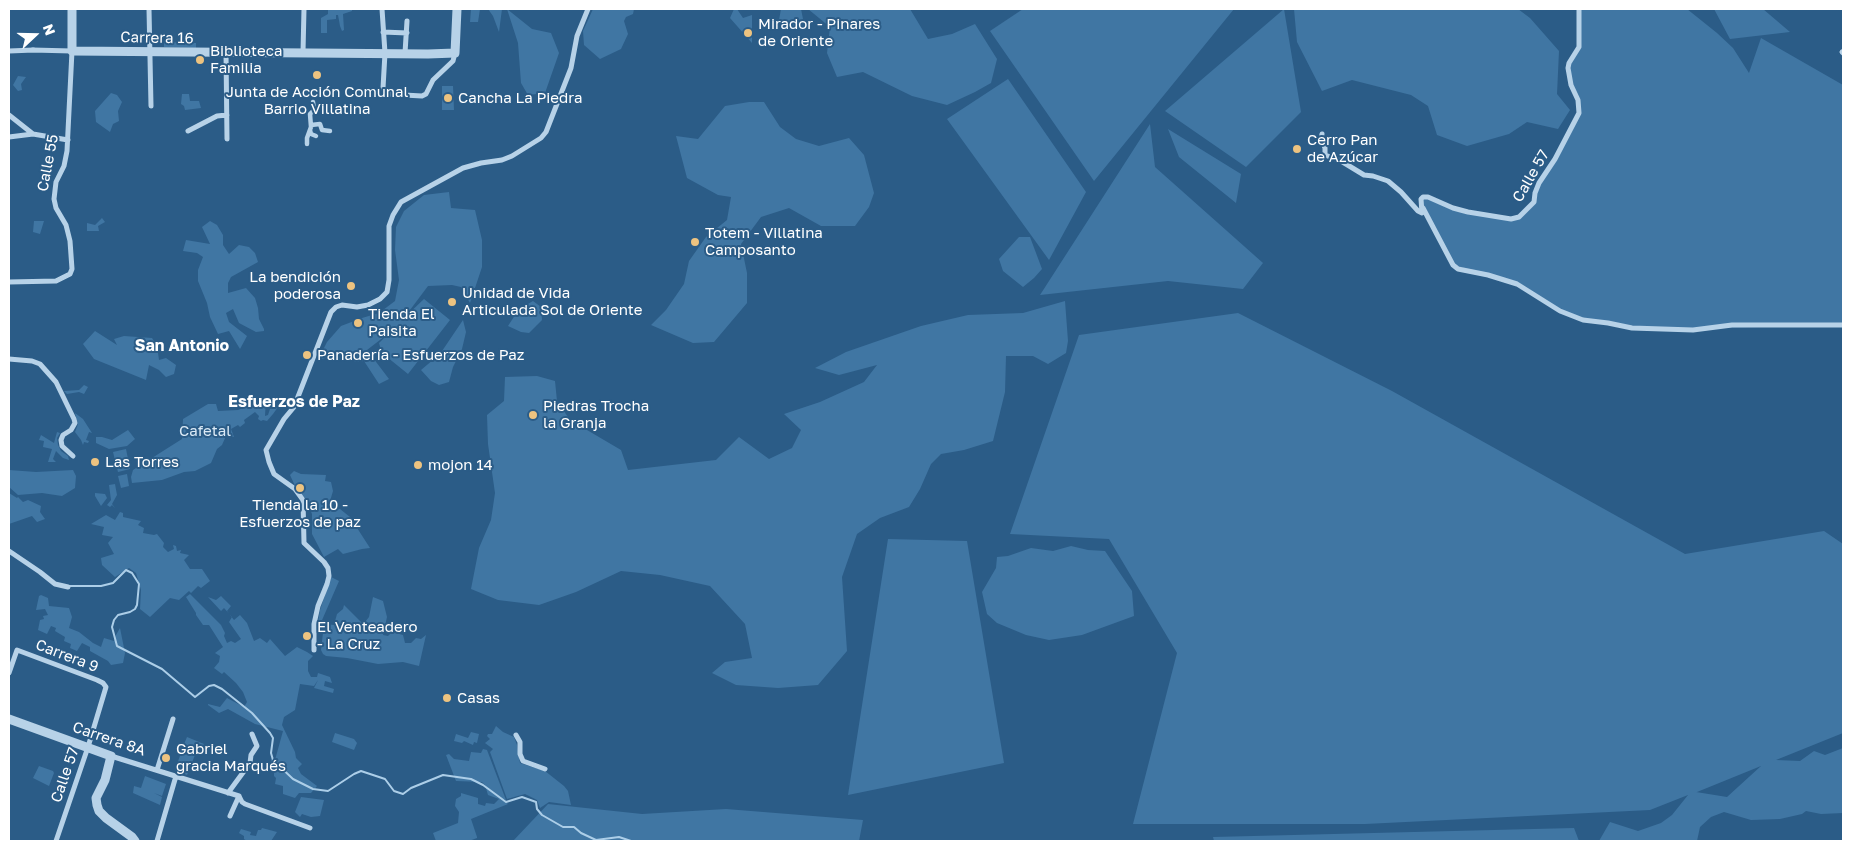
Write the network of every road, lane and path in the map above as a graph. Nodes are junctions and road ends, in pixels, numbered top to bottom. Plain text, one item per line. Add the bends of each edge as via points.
1 (72, 9) edge
2 (149, 9) edge
3 (304, 9) edge
4 (382, 9) edge
5 (457, 9) edge
6 (588, 9) edge
7 (1579, 9) edge
8 (407, 21) dead end
9 (383, 32) junction
10 (407, 33) junction
11 (32, 50) joint
12 (9, 51) edge
13 (72, 51) junction
14 (149, 51) junction
15 (302, 52) junction
16 (226, 53) junction
17 (384, 53) junction
18 (455, 53) junction
19 (405, 54) junction
20 (313, 102) dead end
21 (151, 106) dead end
22 (9, 115) edge
23 (227, 115) junction
24 (310, 128) junction
25 (330, 130) dead end
26 (188, 131) dead end
27 (32, 134) junction
28 (1322, 134) dead end
29 (316, 136) dead end
30 (9, 137) edge
31 (227, 139) dead end
32 (68, 140) junction
33 (307, 144) dead end
34 (1421, 206) junction
35 (9, 282) edge
36 (1843, 325) edge
37 (9, 359) edge
38 (73, 456) dead end
39 (9, 551) edge
40 (68, 587) dead end
41 (314, 650) dead end
42 (9, 673) edge
43 (106, 687) joint
44 (9, 719) edge
45 (173, 719) dead end
46 (252, 734) dead end
47 (516, 735) dead end
48 (88, 747) junction
49 (111, 756) junction
50 (545, 769) dead end
51 (157, 770) junction
52 (176, 776) junction
53 (228, 792) junction
54 (238, 796) junction
55 (230, 816) dead end
56 (310, 828) dead end
57 (56, 841) edge
58 (134, 841) edge
59 (158, 841) edge

1 - 13 street, Calle 55
2 - 14 street
3 - 15 street
4 - 9 street
5 - 18 street
6 - 41 street via 546,132 512,156 463,168 401,202 390,226 390,280 386,292 368,306 342,305 331,312 294,408 266,450 274,474 303,500 304,543 328,568 329,576 314,624
7 - 34 street, Calle 57 via 1579,47 1568,68 1580,113 1539,183 1534,202 1524,214 1512,219 1453,208 1428,197 1421,199
8 - 10 street
9 - 10 street
9 - 17 street
10 - 19 street
11 - 12 street
11 - 13 street, Carrera 16
13 - 14 street, Carrera 16
13 - 32 street, Calle 55
14 - 16 street, Carrera 16
14 - 21 street
15 - 16 street, Carrera 16
15 - 17 street, Carrera 16
16 - 23 street
17 - 18 street via 386,94 422,96 432,80 454,61
17 - 19 street, Carrera 16
18 - 19 street, Carrera 16
20 - 24 street
22 - 27 street, Calle 55
23 - 26 street via 217,116
23 - 31 street
24 - 25 street via 320,124 322,130
24 - 29 street via 311,134
24 - 33 street
27 - 30 street
27 - 32 street
28 - 34 street via 1325,155 1364,175 1388,181 1422,213
32 - 35 street, Calle 55 via 54,199 70,241 70,274 56,281
34 - 36 street via 1458,269 1517,284 1583,320 1632,328 1693,330 1732,326
37 - 38 street via 40,364 56,382 75,423 61,440 62,446
39 - 40 street via 54,584
42 - 43 street, Carrera 9 via 17,650 97,680
43 - 48 street, Calle 57
44 - 48 street, Carrera 8A
45 - 51 street
46 - 53 street via 257,746 251,754 250,763
47 - 50 street via 523,761
48 - 49 street, Carrera 8A
48 - 57 street, Calle 57
49 - 51 street, Carrera 8A
49 - 58 street via 96,798 99,811
51 - 52 street, Carrera 8A
52 - 53 street, Carrera 8A
52 - 59 street
53 - 54 street, Carrera 8A
54 - 55 street
54 - 56 street, Carrera 8A via 246,804

